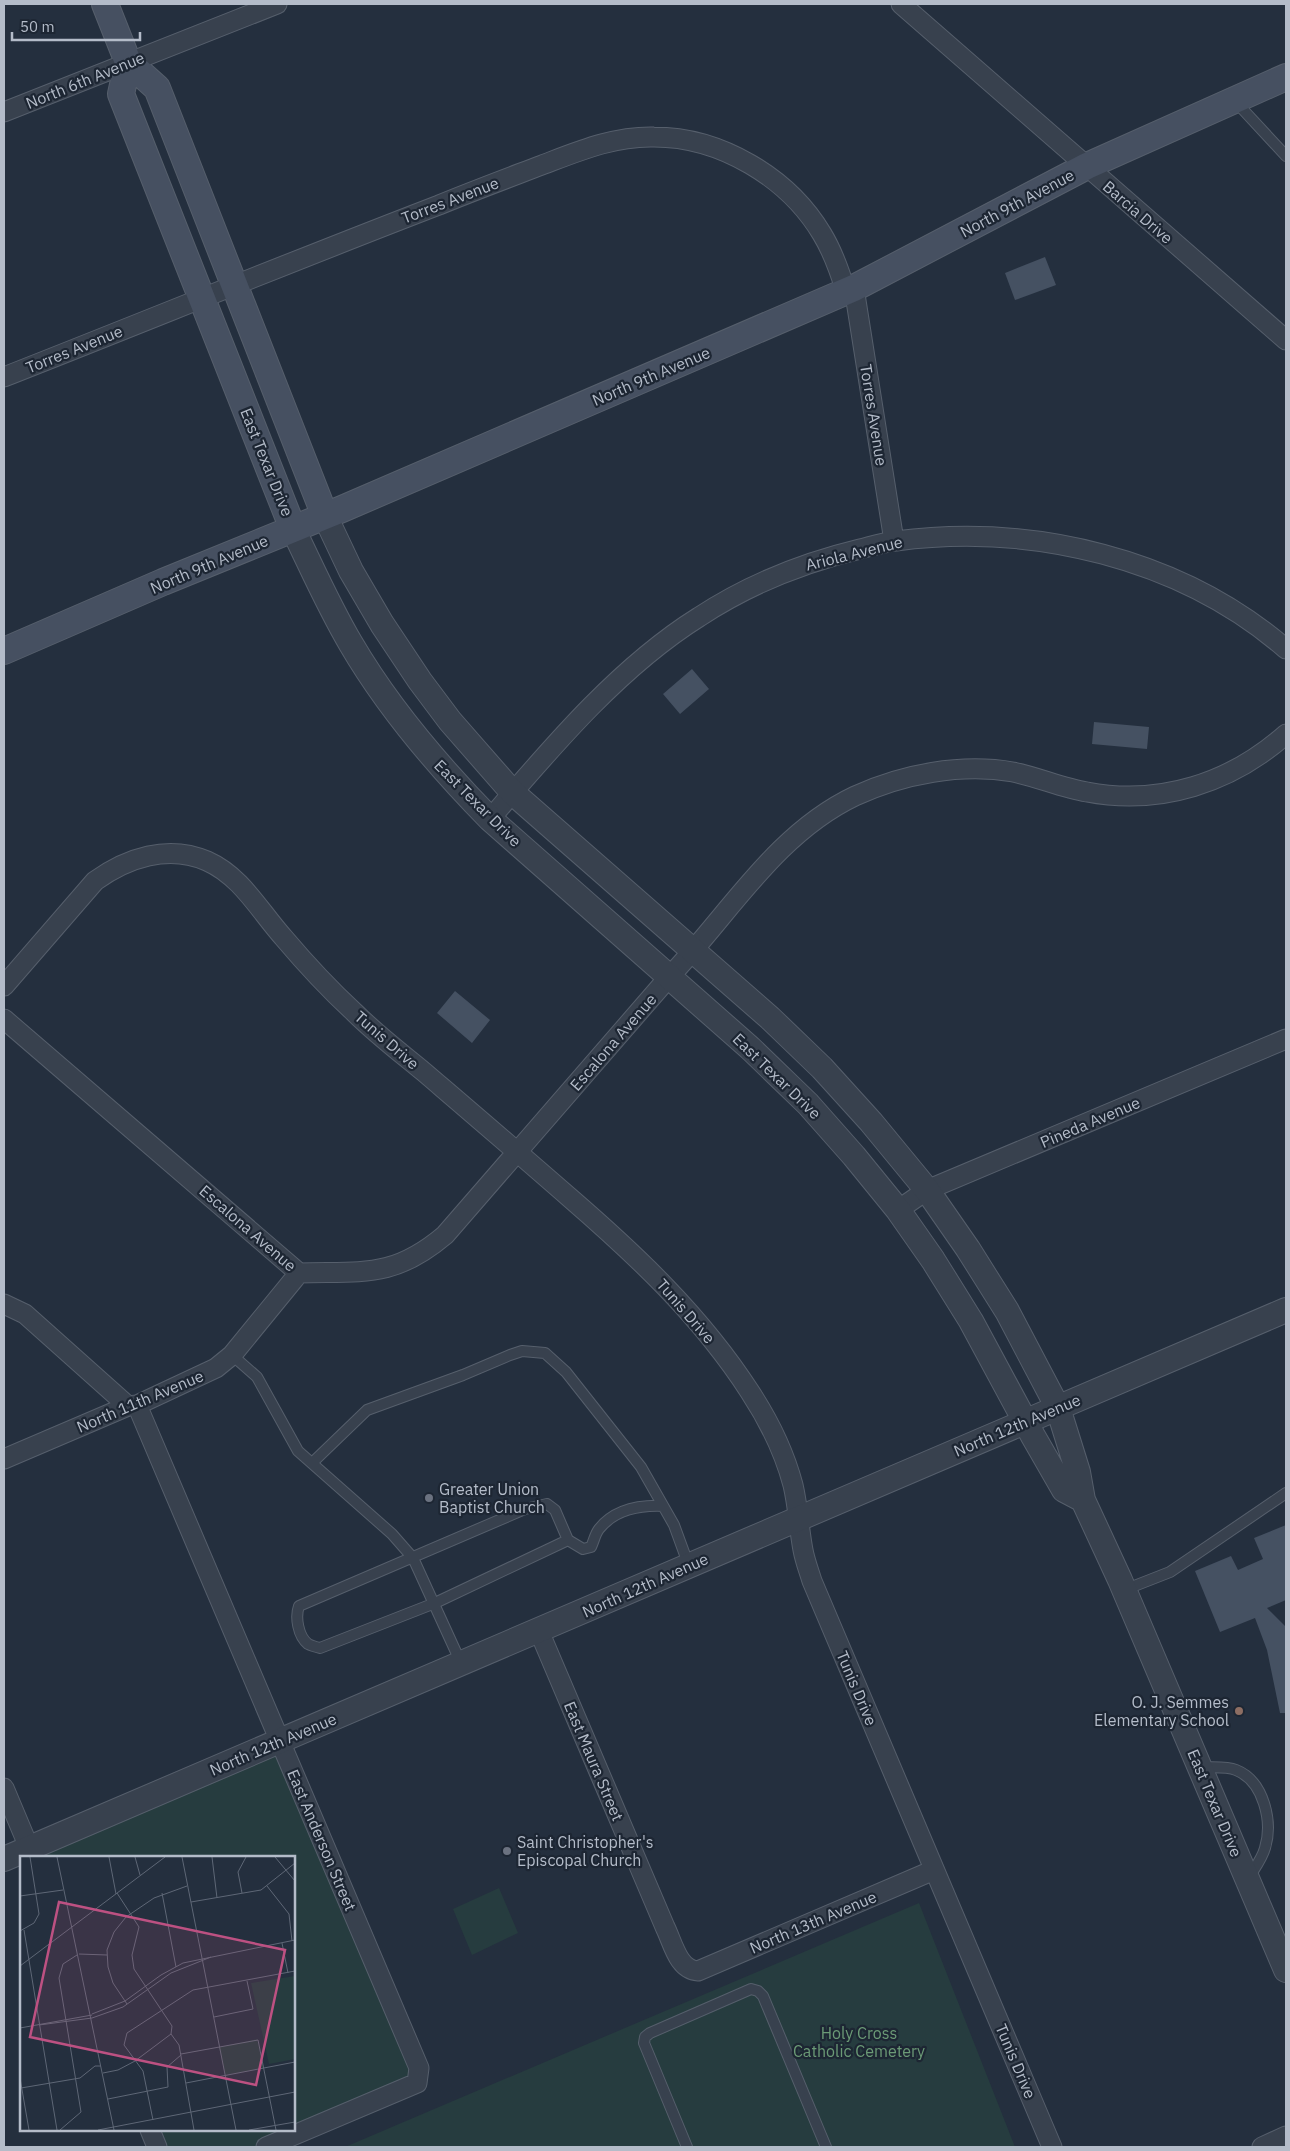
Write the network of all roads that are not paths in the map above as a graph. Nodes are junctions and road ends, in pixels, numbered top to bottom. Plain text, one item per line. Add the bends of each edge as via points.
1 (105, 4) edge
2 (277, 4) edge
3 (901, 4) edge
4 (128, 62) junction
5 (1286, 77) edge
6 (1235, 100) junction
7 (4, 112) edge
8 (1286, 156) edge
9 (1087, 166) junction
10 (234, 285) junction
11 (850, 290) junction
12 (201, 298) junction
13 (1286, 340) edge
14 (4, 378) edge
15 (325, 516) junction
16 (293, 528) junction
17 (894, 541) junction
18 (1286, 649) edge
19 (4, 651) edge
20 (1286, 734) edge
21 (513, 793) junction
22 (490, 819) junction
23 (694, 951) junction
24 (669, 977) junction
25 (4, 986) edge
26 (4, 1019) edge
27 (1286, 1039) edge
28 (518, 1152) junction
29 (927, 1190) junction
30 (898, 1210) junction
31 (299, 1273) junction
32 (4, 1304) edge
33 (1286, 1310) edge
34 (232, 1354) junction
35 (133, 1406) junction
36 (1058, 1408) junction
37 (1025, 1422) junction
38 (4, 1459) edge
39 (312, 1463) junction
40 (1286, 1493) edge
41 (1083, 1500) junction
42 (663, 1506) junction
43 (799, 1519) junction
44 (568, 1540) junction
45 (413, 1558) junction
46 (688, 1566) junction
47 (1124, 1590) junction
48 (435, 1603) junction
49 (539, 1631) junction
50 (462, 1663) junction
51 (279, 1741) junction
52 (1200, 1767) junction
53 (4, 1788) edge
54 (31, 1853) edge
55 (4, 1859) edge
56 (934, 1870) junction
57 (1248, 1880) junction
58 (690, 1970) joint
59 (1286, 1970) edge
60 (150, 2131) edge
61 (1286, 2136) edge
62 (157, 2147) edge
63 (266, 2147) edge
64 (687, 2147) edge
65 (826, 2147) edge
66 (1052, 2147) edge
67 (1262, 2147) edge

1 - 4 main road, East Texar Drive
2 - 4 street, North 6th Avenue
3 - 9 street, Barcia Drive
4 - 7 street, North 6th Avenue
4 - 10 main road, East Texar Drive via 157,88
4 - 12 main road, East Texar Drive via 121,94
5 - 6 main road, North 9th Avenue
6 - 8 lane
6 - 9 main road, North 9th Avenue
9 - 11 main road, North 9th Avenue
9 - 13 street, Barcia Drive
10 - 11 street, Torres Avenue via 595,145 626,138 655,137 684,139 731,154 757,168 783,188 806,211 822,234
10 - 12 street, Torres Avenue
10 - 15 main road, East Texar Drive
11 - 15 main road, North 9th Avenue
11 - 17 street, Torres Avenue
12 - 14 street, Torres Avenue
12 - 16 main road, East Texar Drive
15 - 16 main road, North 9th Avenue
15 - 21 street, East Texar Drive via 360,586 415,673 450,721
16 - 19 main road, North 9th Avenue
16 - 22 street, East Texar Drive via 325,597 375,681 420,743
17 - 18 street, Ariola Avenue via 941,536 1028,539 1125,560 1208,596 1245,618
17 - 21 street, Ariola Avenue via 828,556 790,569 734,595 696,618 612,687
20 - 23 street, Escalona Avenue via 1270,749 1214,781 1150,796 1088,793 1013,772 981,769 910,776 876,787 825,813 794,838 768,863
21 - 22 street, Ariola Avenue
21 - 23 street, East Texar Drive
22 - 24 street, East Texar Drive
23 - 24 street, Escalona Avenue
23 - 29 street, East Texar Drive via 822,1068
24 - 28 street, Escalona Avenue
24 - 30 street, East Texar Drive via 808,1104
25 - 28 street, Tunis Drive via 95,881 112,869 149,855 190,855 208,861 239,883 301,958 355,1014
26 - 31 street, Escalona Avenue
27 - 29 street, Pineda Avenue
28 - 31 street, Escalona Avenue via 445,1236 414,1257 380,1270
28 - 43 street, Tunis Drive via 630,1251 677,1298 714,1342 769,1423 785,1458
29 - 30 street, Pineda Avenue
29 - 36 street, East Texar Drive via 1007,1311
30 - 37 street, East Texar Drive via 972,1321
31 - 34 street, North 11th Avenue
32 - 35 street, East Anderson Street via 25,1314
33 - 36 street, North 12th Avenue
34 - 35 street, North 11th Avenue via 216,1368
34 - 39 lane via 257,1376 298,1451
35 - 38 street, North 11th Avenue
35 - 51 street, East Anderson Street
36 - 37 street, North 12th Avenue
36 - 41 street, East Texar Drive via 1078,1472
37 - 41 street, East Texar Drive via 1064,1490
37 - 43 street, North 12th Avenue
39 - 42 lane via 366,1410 463,1376 522,1351 546,1353 566,1372 641,1466
39 - 45 lane via 392,1534
40 - 47 lane via 1170,1572
41 - 47 street, East Texar Drive
42 - 44 lane via 640,1506 618,1514 598,1530 588,1548 583,1549
42 - 46 lane via 674,1525
43 - 46 street, North 12th Avenue
43 - 56 street, Tunis Drive via 812,1582
44 - 45 lane via 555,1510 547,1504 525,1510
44 - 48 lane
45 - 48 lane
45 - 48 lane via 299,1606 296,1613 298,1629 307,1643 320,1648
46 - 49 street, North 12th Avenue
47 - 52 street, East Texar Drive
48 - 50 lane
49 - 50 street, North 12th Avenue
49 - 58 street, East Maura Street via 665,1927 683,1965
50 - 51 street, North 12th Avenue
51 - 54 street, North 12th Avenue
51 - 63 street, East Anderson Street via 419,2068 417,2083
52 - 57 street, East Texar Drive
52 - 57 lane via 1235,1770 1246,1776 1265,1807 1268,1823 1266,1847
53 - 54 street
54 - 55 street, North 12th Avenue
56 - 58 street, North 13th Avenue via 698,1971
56 - 66 street, Tunis Drive
57 - 59 street, East Texar Drive
60 - 62 street
61 - 67 street
64 - 65 lane via 644,2044 645,2037 751,1990 763,1996

